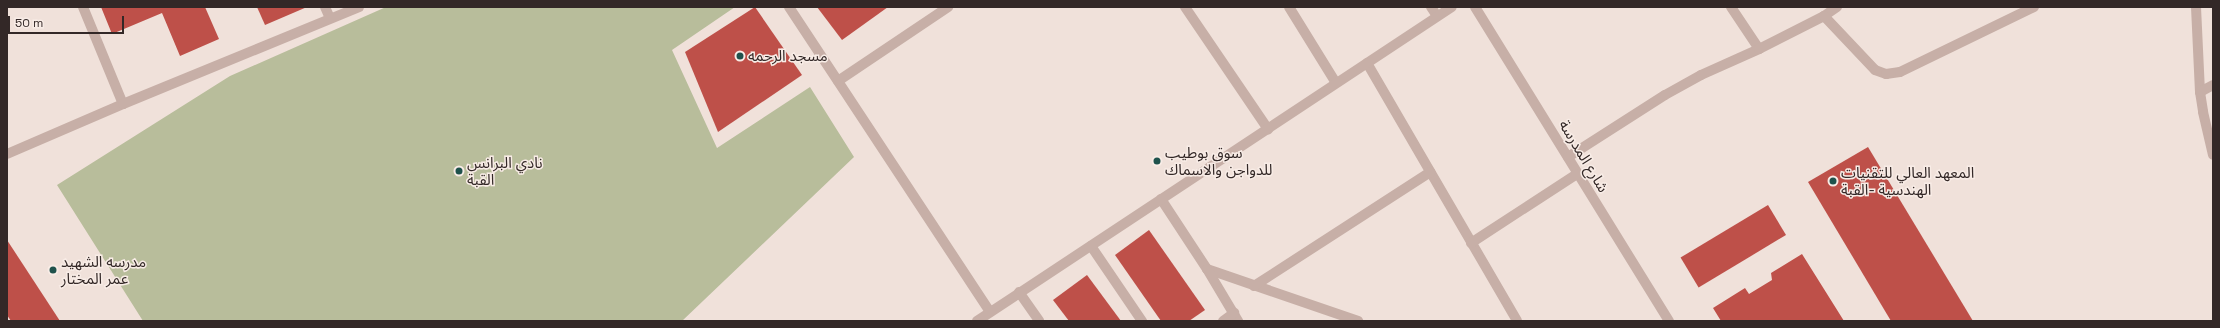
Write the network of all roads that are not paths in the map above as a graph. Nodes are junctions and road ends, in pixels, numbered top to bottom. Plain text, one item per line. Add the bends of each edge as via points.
1 (83, 7) edge
2 (325, 7) edge
3 (359, 7) edge
4 (789, 7) edge
5 (948, 7) edge
6 (1185, 7) edge
7 (1290, 7) edge
8 (1431, 7) edge
9 (1452, 7) edge
10 (1475, 7) edge
11 (1731, 7) edge
12 (1837, 7) edge
13 (2034, 7) edge
14 (2196, 7) edge
15 (1437, 16) junction
16 (1824, 16) junction
17 (330, 18) junction
18 (1759, 49) junction
19 (1368, 63) junction
20 (838, 81) junction
21 (1336, 83) junction
22 (2213, 85) edge
23 (2200, 92) junction
24 (123, 104) junction
25 (1268, 128) junction
26 (7, 154) edge
27 (2213, 155) edge
28 (1568, 157) junction
29 (1430, 172) junction
30 (1577, 174) junction
31 (1161, 200) junction
32 (1471, 242) junction
33 (1091, 246) junction
34 (1207, 269) junction
35 (1254, 286) junction
36 (1020, 292) junction
37 (990, 312) junction
38 (1236, 317) edge
39 (977, 321) edge
40 (1039, 321) edge
41 (1142, 321) edge
42 (1223, 321) edge
43 (1358, 321) edge
44 (1517, 321) edge
45 (1669, 321) edge

1 - 24 street
2 - 17 street
3 - 17 street
4 - 20 street
5 - 20 street
6 - 25 street
7 - 21 street
8 - 15 street
9 - 15 street
10 - 28 street, شارع المدرسة
11 - 18 street
12 - 16 street
13 - 16 street via 1900,72 1886,74 1875,70
14 - 23 street
15 - 19 street
16 - 18 street
17 - 24 street
18 - 28 street via 1664,95
19 - 21 street
19 - 29 street
20 - 37 street
21 - 25 street
22 - 23 street
23 - 27 street
24 - 26 street
25 - 31 street
28 - 30 street, شارع المدرسة
29 - 32 street
29 - 35 street
30 - 32 street
30 - 45 street, شارع المدرسة
31 - 33 street
31 - 34 street
32 - 44 street
33 - 36 street
33 - 41 street
34 - 35 street
34 - 38 street
35 - 43 street
36 - 37 street
36 - 40 street
37 - 39 street
38 - 42 street

